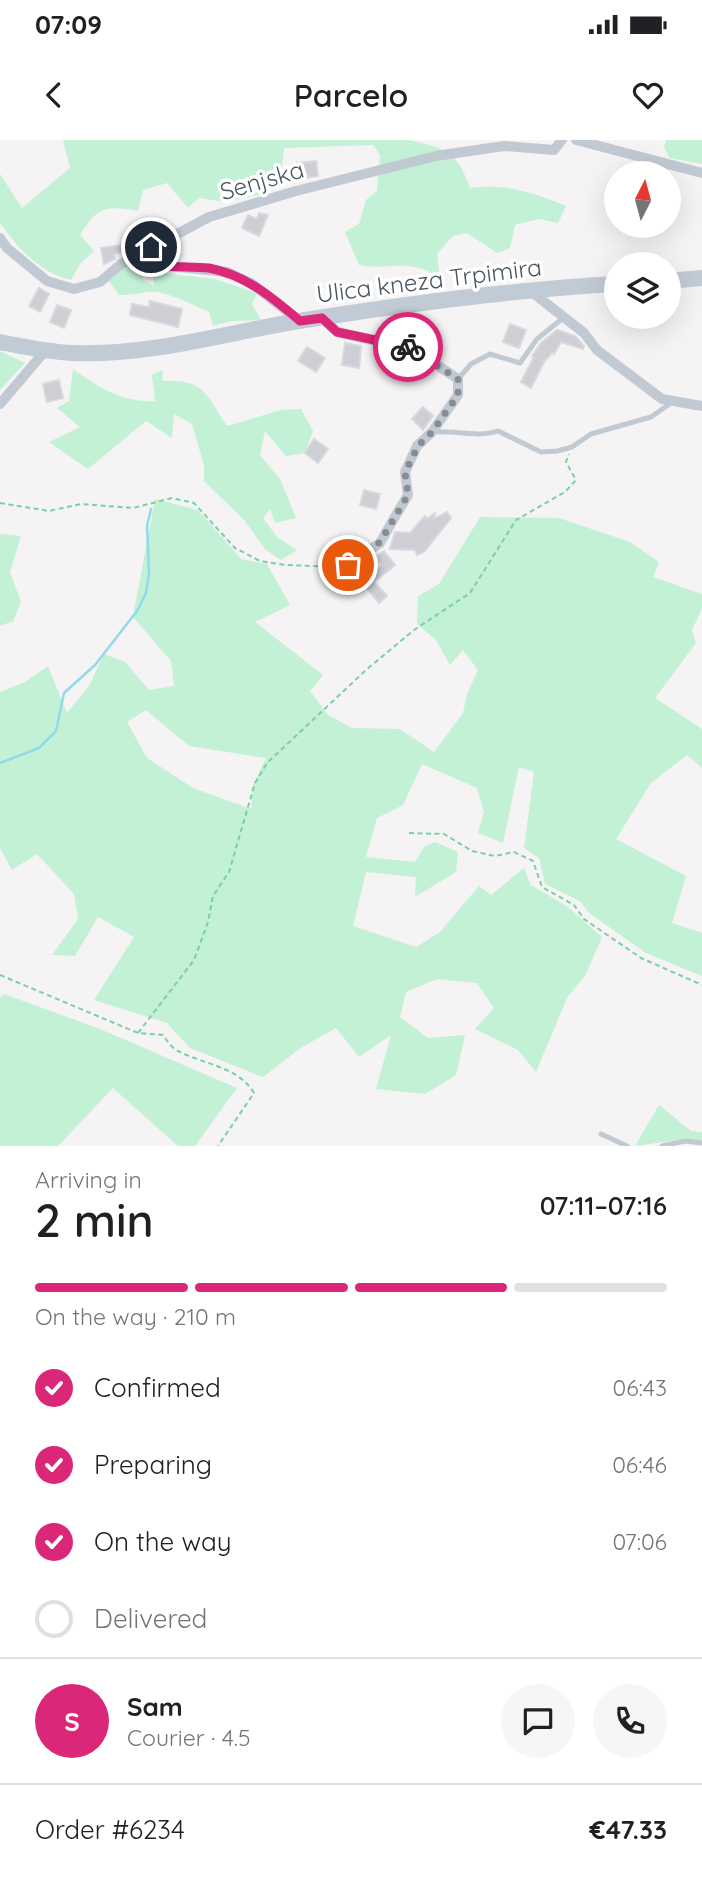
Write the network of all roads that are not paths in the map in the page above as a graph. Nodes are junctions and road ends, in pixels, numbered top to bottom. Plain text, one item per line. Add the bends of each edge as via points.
1 (562, 140) edge
2 (576, 140) edge
3 (592, 142) edge
4 (702, 173) edge
5 (0, 238) edge
6 (151, 247) junction
7 (702, 278) edge
8 (681, 280) edge
9 (604, 285) edge
10 (528, 289) junction
11 (564, 317) junction
12 (322, 318) junction
13 (300, 321) junction
14 (0, 342) edge
15 (44, 351) junction
16 (458, 379) junction
17 (675, 401) junction
18 (0, 404) edge
19 (702, 406) edge
20 (432, 432) junction
21 (348, 565) road end
22 (601, 1134) dead end
23 (702, 1143) edge
24 (627, 1146) edge
25 (662, 1146) edge

1 - 6 street, Senjska via 554,150 504,146 436,156 296,191 209,217
2 - 3 street
3 - 4 street
5 - 6 street, Senjska via 47,281 74,289 100,282
6 - 13 street via 159,265 227,272 251,283
7 - 8 main road
9 - 10 main road, Ulica kneza Trpimira
10 - 11 street
10 - 12 main road, Ulica kneza Trpimira
11 - 16 lane via 537,338 520,363 490,354 471,364
11 - 17 street via 597,350 662,399
12 - 13 main road, Ulica kneza Trpimira
12 - 16 street via 337,332 413,349
13 - 15 main road, Ulica kneza Trpimira via 159,346
14 - 15 main road, Ulica kneza Trpimira
15 - 18 street
16 - 20 street via 458,395
17 - 19 street
17 - 20 lane via 651,417 591,434 572,447 541,452 498,431 484,436 455,430
20 - 21 street via 418,446 405,472 408,495 380,542
22 - 24 lane
23 - 25 lane

